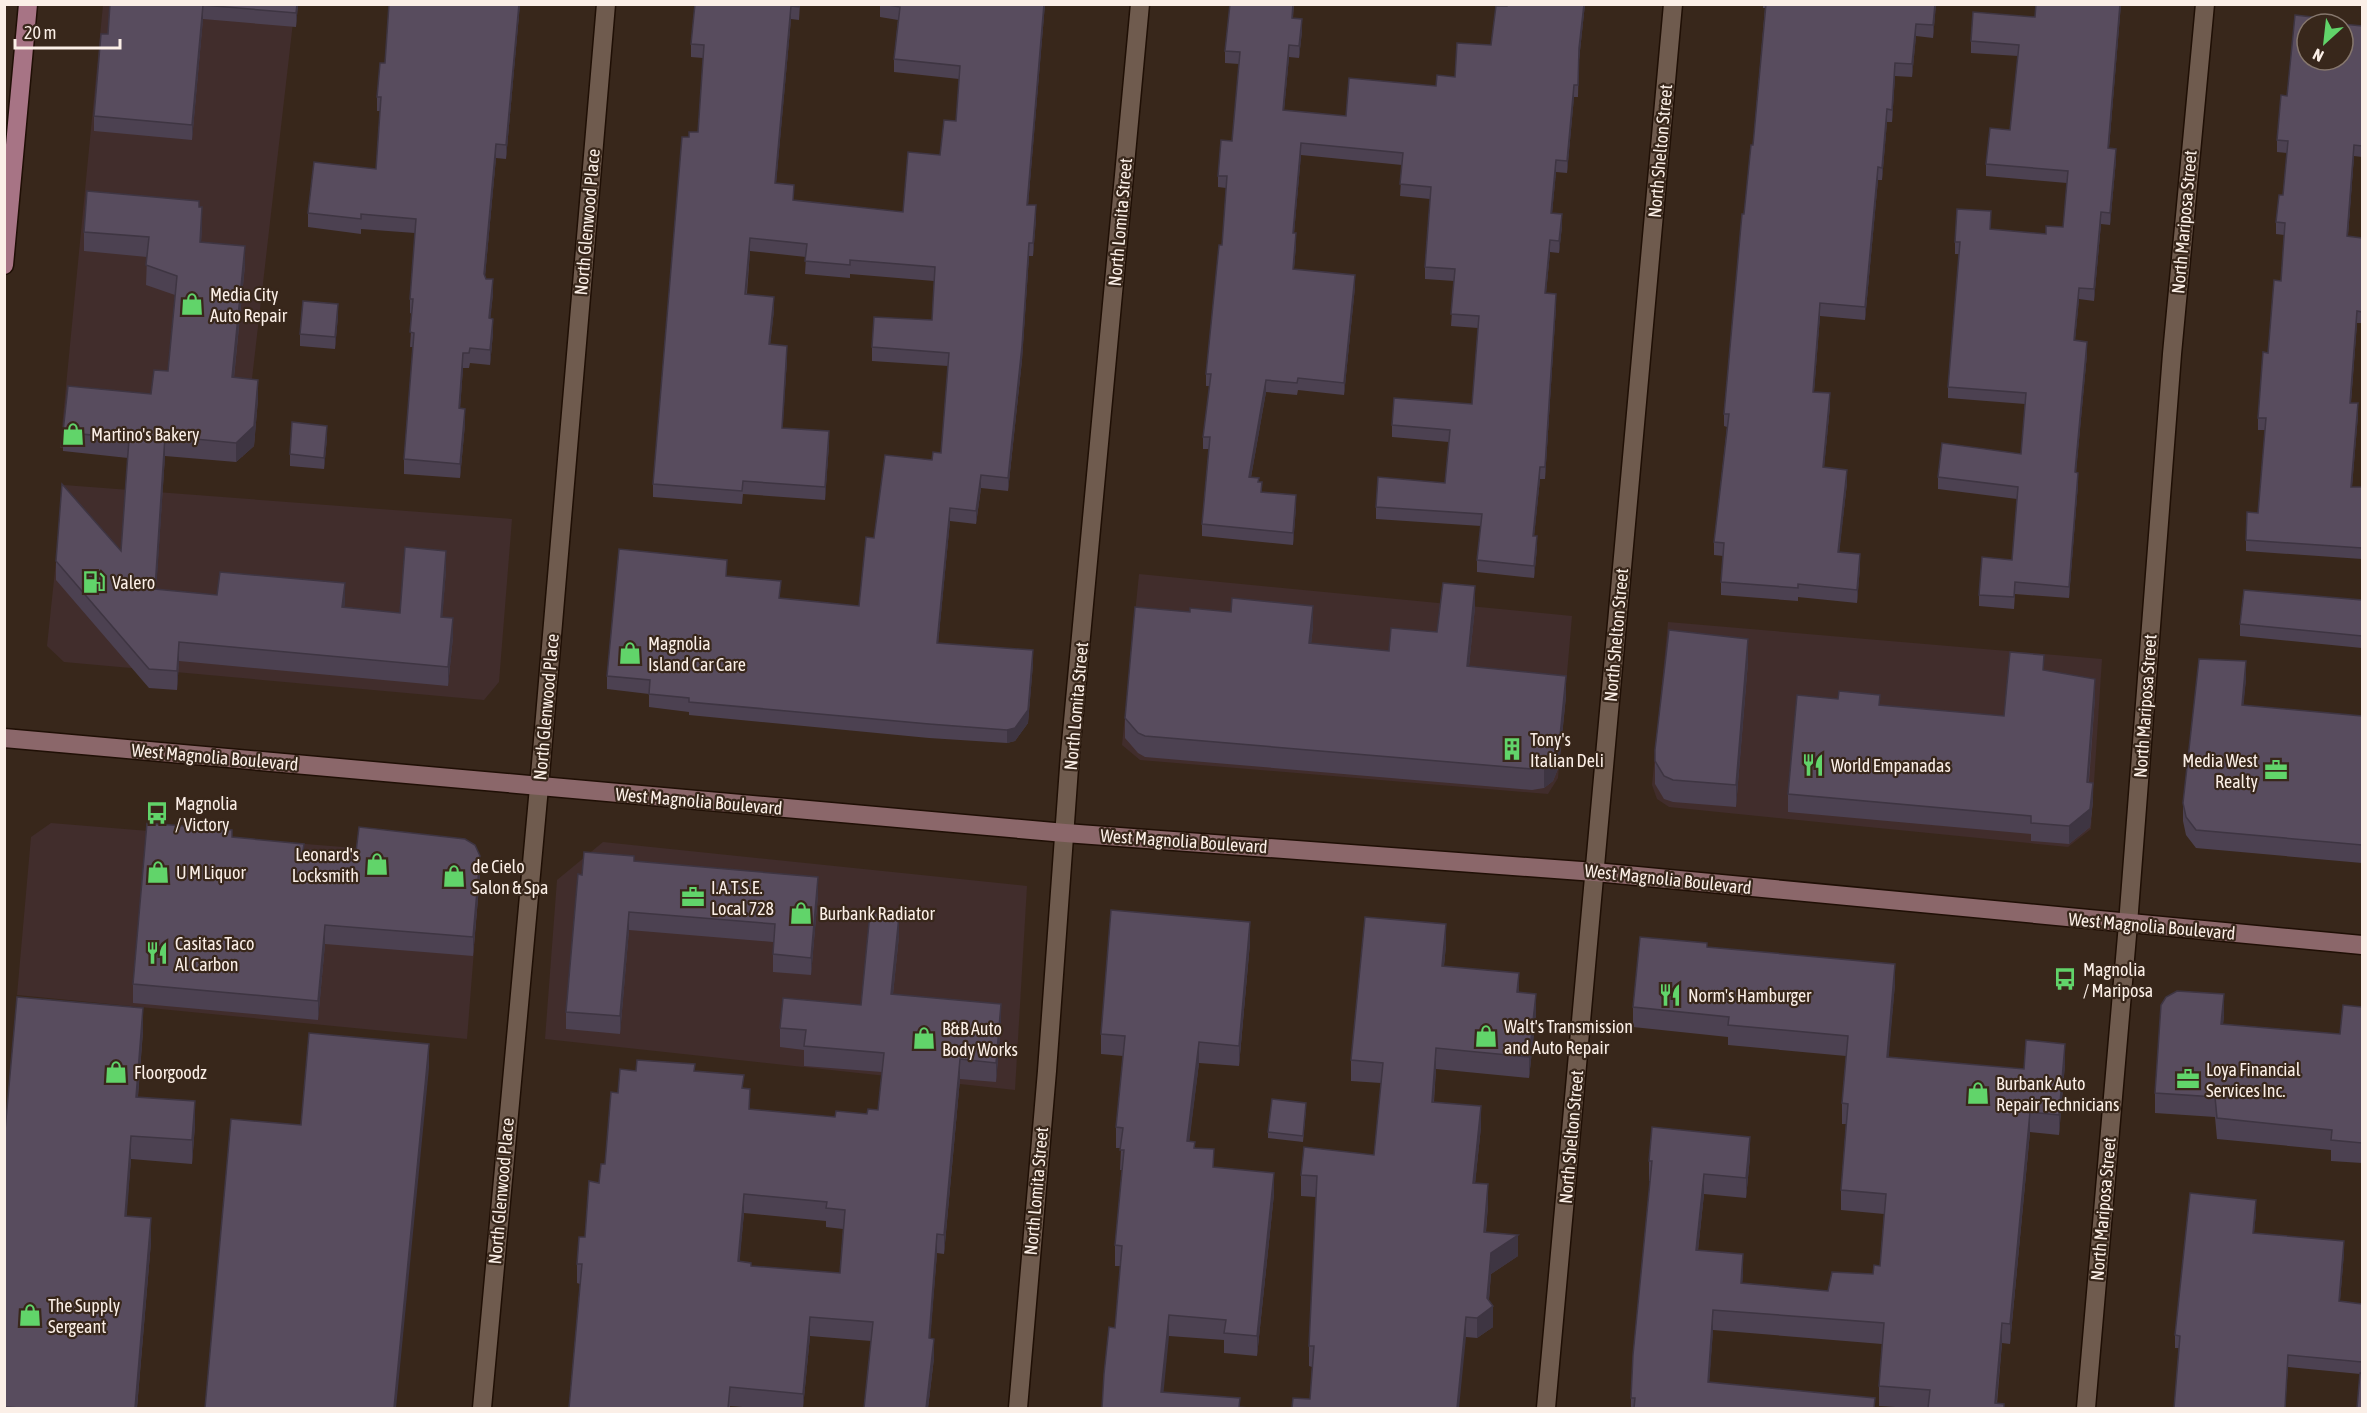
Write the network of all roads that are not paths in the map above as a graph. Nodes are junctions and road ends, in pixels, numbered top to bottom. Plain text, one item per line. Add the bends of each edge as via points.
1 (28, 4) edge
2 (606, 4) edge
3 (1140, 4) edge
4 (1673, 4) edge
5 (2205, 4) edge
6 (4, 265) edge
7 (4, 738) edge
8 (539, 787) junction
9 (1065, 833) junction
10 (1594, 872) junction
11 (2128, 924) junction
12 (2362, 945) edge
13 (482, 1408) edge
14 (1017, 1408) edge
15 (1546, 1408) edge
16 (2086, 1408) edge

1 - 6 main road
2 - 8 street, North Glenwood Place
3 - 9 street, North Lomita Street
4 - 10 street, North Shelton Street
5 - 11 street, North Mariposa Street via 2172,354
7 - 8 main road, West Magnolia Boulevard
8 - 9 main road, West Magnolia Boulevard
8 - 13 street, North Glenwood Place
9 - 10 main road, West Magnolia Boulevard
9 - 14 street, North Lomita Street
10 - 11 main road, West Magnolia Boulevard
10 - 15 street, North Shelton Street
11 - 12 main road, West Magnolia Boulevard
11 - 16 street, North Mariposa Street

